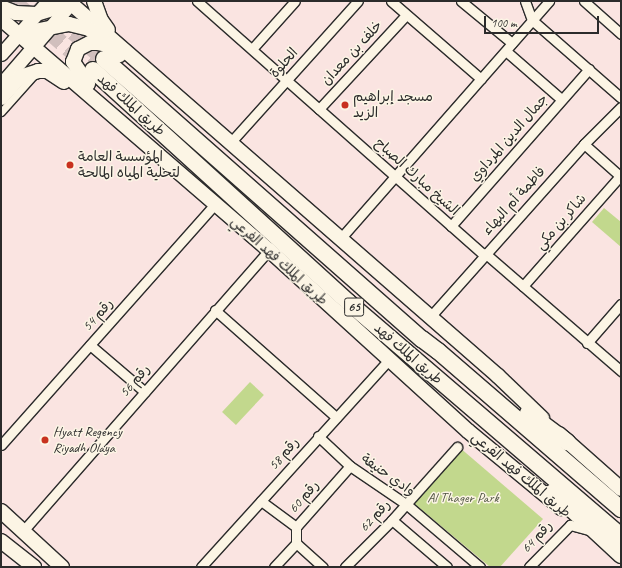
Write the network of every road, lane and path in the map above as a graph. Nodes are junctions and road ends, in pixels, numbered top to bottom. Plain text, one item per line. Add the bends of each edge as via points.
1 (48, 1) edge
2 (94, 1) edge
3 (295, 1) edge
4 (358, 1) edge
5 (391, 1) edge
6 (462, 1) edge
7 (525, 1) edge
8 (549, 1) edge
9 (584, 1) edge
10 (71, 2) edge
11 (202, 3) edge
12 (1, 7) edge
13 (36, 14) junction
14 (406, 15) junction
15 (1, 19) edge
16 (532, 20) junction
17 (50, 27) junction
18 (620, 32) edge
19 (19, 34) junction
20 (512, 43) junction
21 (34, 47) junction
22 (252, 49) junction
23 (507, 52) junction
24 (1, 54) edge
25 (589, 69) junction
26 (38, 71) junction
27 (481, 79) junction
28 (286, 81) junction
29 (160, 83) junction
30 (1, 84) edge
31 (1, 98) edge
32 (621, 98) edge
33 (561, 99) junction
34 (103, 105) junction
35 (621, 107) edge
36 (319, 110) junction
37 (1, 112) edge
38 (139, 136) junction
39 (230, 144) junction
40 (584, 144) junction
41 (620, 176) edge
42 (397, 177) junction
43 (215, 204) junction
44 (451, 226) junction
45 (340, 239) junction
46 (269, 250) junction
47 (486, 254) junction
48 (522, 286) junction
49 (621, 304) edge
50 (215, 310) junction
51 (430, 317) junction
52 (587, 343) junction
53 (90, 344) junction
54 (438, 351) junction
55 (389, 360) junction
56 (621, 371) edge
57 (145, 392) junction
58 (460, 400) junction
59 (336, 417) junction
60 (318, 436) junction
61 (567, 442) junction
62 (1, 445) edge
63 (456, 447) dead end
64 (350, 466) junction
65 (619, 486) edge
66 (261, 501) junction
67 (406, 504) junction
68 (621, 509) edge
69 (1, 511) edge
70 (392, 520) junction
71 (296, 527) junction
72 (23, 531) junction
73 (589, 531) junction
74 (621, 536) edge
75 (1, 541) edge
76 (296, 543) junction
77 (621, 555) edge
78 (60, 566) edge
79 (205, 566) edge
80 (34, 567) edge
81 (274, 567) edge
82 (323, 567) edge
83 (345, 567) edge
84 (447, 567) edge
85 (480, 567) edge
86 (528, 567) edge

1 - 13 main road
2 - 29 main road via 108,31
3 - 22 street
4 - 28 street, الحلوة
5 - 14 street
6 - 20 street
7 - 16 street
8 - 16 street
9 - 18 street
10 - 13 main road
10 - 17 main road
10 - 29 main road
11 - 22 street, الشيخ مبارك الصباح
12 - 13 main road via 16,13
13 - 19 main road
14 - 27 street
14 - 36 street, خلف بن معدان
15 - 19 main road
16 - 20 street
16 - 25 street
17 - 19 main road
17 - 21 main road
17 - 29 main road via 68,24 89,29
19 - 21 main road
19 - 24 main road
20 - 23 street
21 - 30 main road
21 - 34 main road
22 - 28 street, الشيخ مبارك الصباح
23 - 27 street
23 - 33 street
25 - 32 street
25 - 33 street, جمال الدين المرداوي
26 - 31 main road via 20,77
26 - 34 main road via 47,71 85,100
26 - 37 street
27 - 42 street
28 - 36 street, الشيخ مبارك الصباح
28 - 39 street, الحلوة
29 - 38 main road via 107,45 90,43 76,51 73,62 79,74 126,118
29 - 39 main road
33 - 44 street, جمال الدين المرداوي
34 - 38 main road
35 - 40 street, فاطمة أم البهاء
36 - 42 street, الشيخ مبارك الصباح
38 - 43 main road, طريق الملك فهد الفرعي
39 - 45 main road
40 - 41 street
40 - 47 street, فاطمة أم البهاء
41 - 48 street, شاكر بن مكي
42 - 44 street, الشيخ مبارك الصباح
42 - 45 street
43 - 46 main road, طريق الملك فهد الفرعي
43 - 53 street, رقم 54
44 - 47 street, الشيخ مبارك الصباح
45 - 51 main road
46 - 50 street, رقم 56
46 - 55 main road, طريق الملك فهد الفرعي
47 - 48 street, الشيخ مبارك الصباح
47 - 51 street, فاطمة أم البهاء
48 - 52 street, الشيخ مبارك الصباح
49 - 52 street
50 - 57 street, رقم 56
50 - 59 street
51 - 61 main road via 500,377
52 - 56 street, الشيخ مبارك الصباح
53 - 57 street
53 - 62 street, رقم 54
54 - 58 highway, طريق الملك فهد / 65 via 98,64
54 - 61 highway via 469,366 543,427
54 - 68 highway, طريق الملك فهد / 65
55 - 59 street, رقم 58
55 - 73 main road, طريق الملك فهد الفرعي via 468,431
57 - 72 street, رقم 56
58 - 74 highway, طريق الملك فهد / 65
58 - 77 highway via 482,427
59 - 60 street, رقم 58
60 - 64 street, وادي حنيفة
60 - 66 street, رقم 58
61 - 65 main road
63 - 67 street, رقم 62
64 - 67 street, وادي حنيفة
64 - 71 street, رقم 60
66 - 71 street
66 - 79 street, رقم 58
67 - 70 street, رقم 62
67 - 85 street, وادي حنيفة
69 - 72 main road
70 - 83 street, رقم 62
70 - 84 street
71 - 76 street, رقم 60
72 - 78 main road
73 - 77 main road, طريق الملك فهد الفرعي
73 - 86 street, رقم 64 via 570,525
75 - 80 main road
76 - 81 street
76 - 82 street

